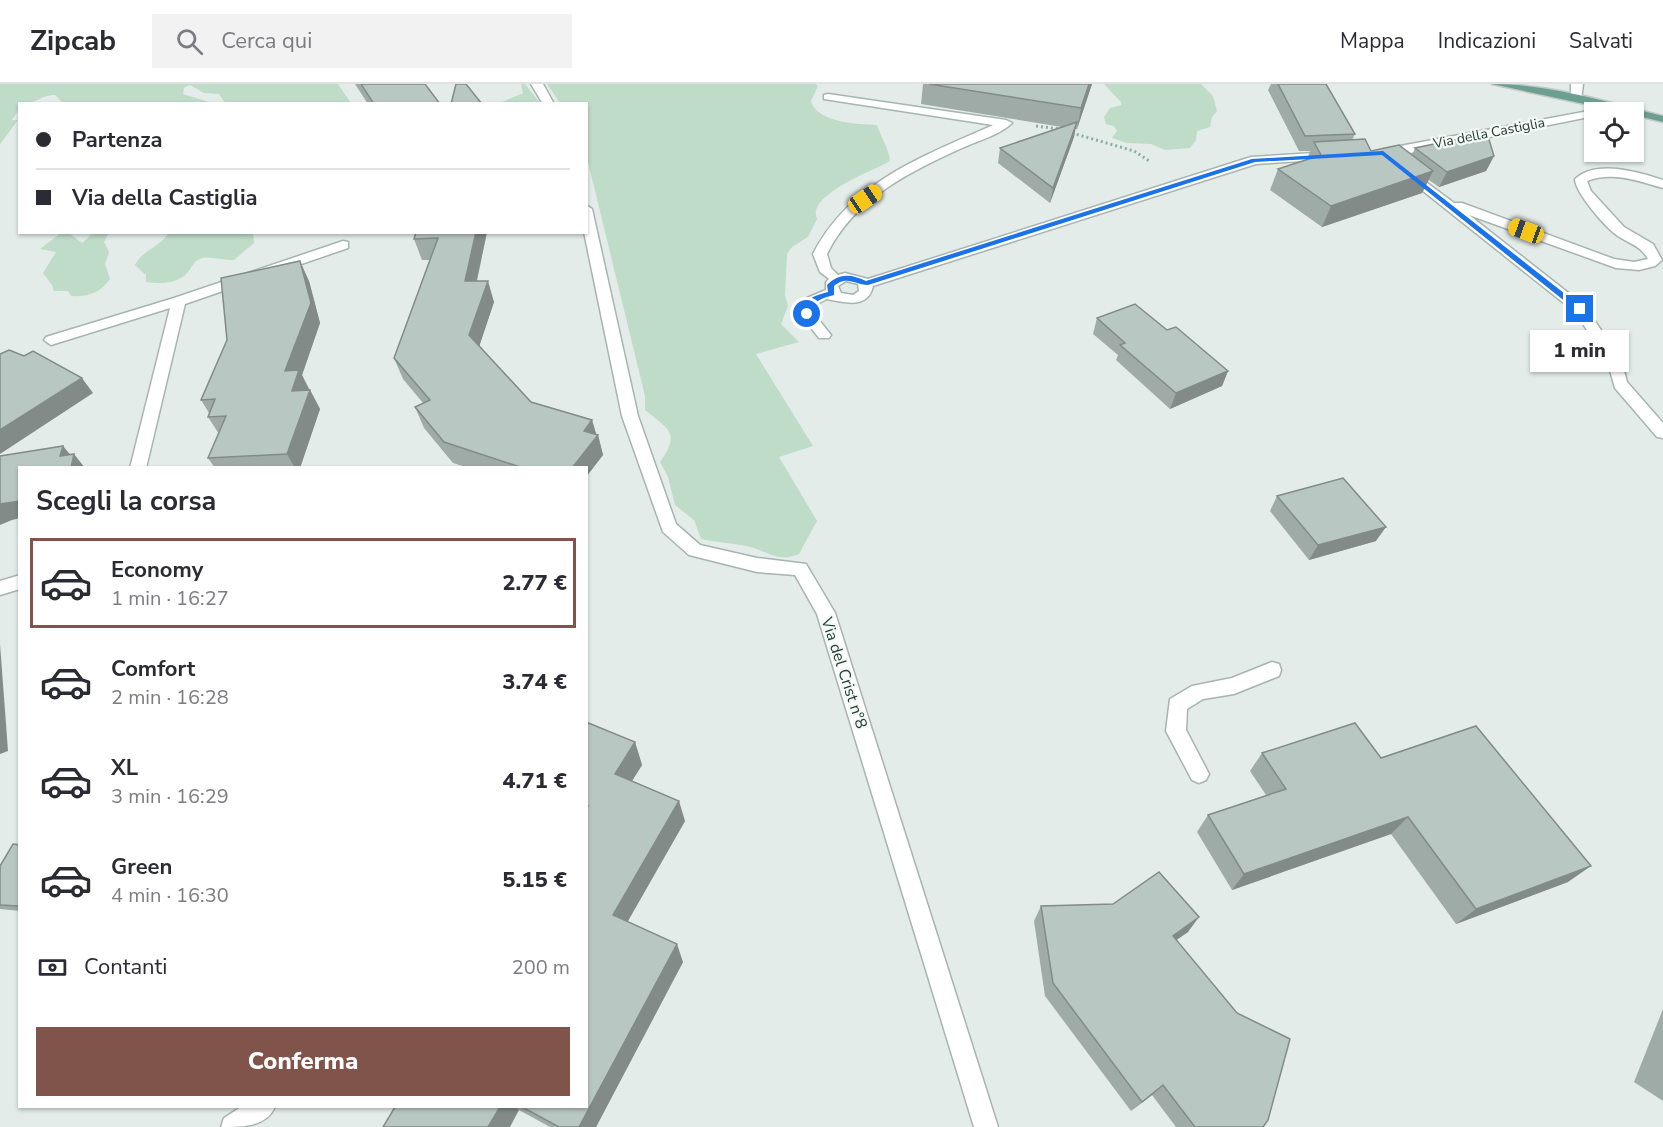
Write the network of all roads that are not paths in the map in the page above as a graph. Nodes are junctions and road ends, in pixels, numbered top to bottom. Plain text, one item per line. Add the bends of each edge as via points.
1 (537, 84) edge
2 (1498, 84) edge
3 (1577, 84) edge
4 (828, 98) dead end
5 (1577, 98) junction
6 (548, 102) edge
7 (1594, 102) edge
8 (1644, 114) edge
9 (1584, 115) edge
10 (1663, 119) edge
11 (1348, 155) edge
12 (1663, 184) edge
13 (1442, 200) junction
14 (588, 218) edge
15 (343, 245) dead end
16 (866, 284) junction
17 (834, 286) junction
18 (179, 301) junction
19 (824, 335) dead end
20 (51, 340) dead end
21 (1663, 433) edge
22 (138, 466) edge
23 (18, 583) edge
24 (0, 588) edge
25 (1272, 670) dead end
26 (1198, 774) dead end
27 (261, 1108) edge
28 (232, 1127) edge
29 (986, 1127) edge

1 - 6 street
2 - 5 main road
3 - 5 street
4 - 17 street via 1006,123 899,175 830,229 820,254
5 - 7 main road
8 - 10 main road
9 - 13 street, Via della Castiglia via 1378,153
11 - 16 street via 1255,160
12 - 13 street, Via della Castiglia via 1614,174 1581,179 1586,193 1618,230 1648,247 1655,260 1647,266 1610,262
13 - 21 street, Via della Castiglia via 1580,309 1614,360 1620,384
14 - 29 street, Via del Crist n°8 via 630,416 669,527 695,550 757,565 800,569 826,613
15 - 18 street
16 - 17 street via 853,277
16 - 17 street via 866,292 857,298 843,299
17 - 19 street via 808,304 807,314
18 - 20 street
18 - 22 street
23 - 24 street
25 - 26 street via 1234,686 1198,692 1177,705 1176,731
27 - 28 street

